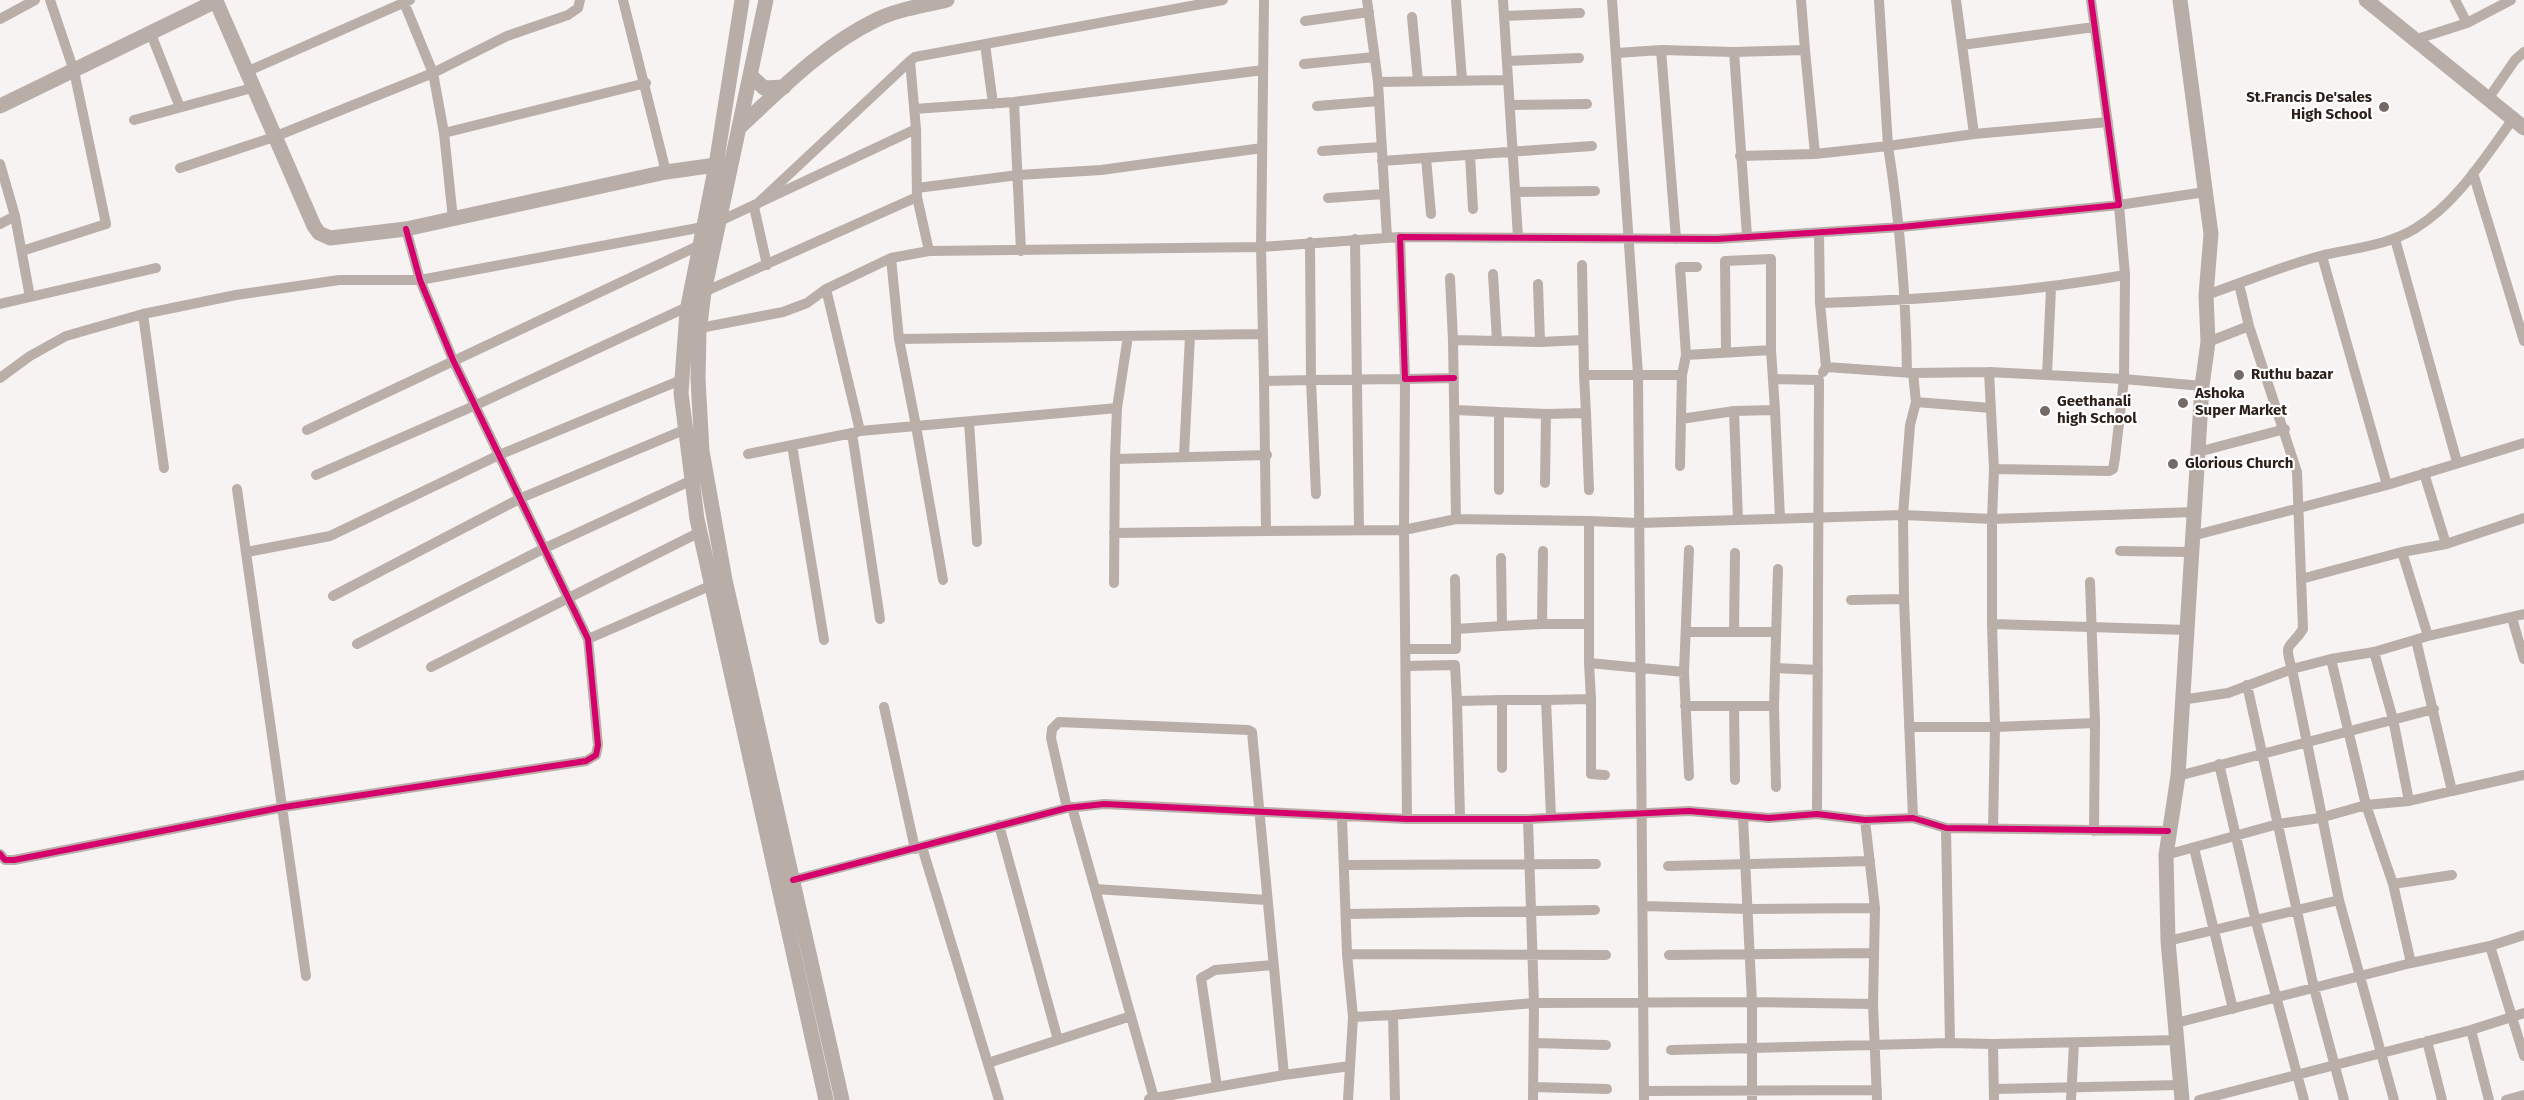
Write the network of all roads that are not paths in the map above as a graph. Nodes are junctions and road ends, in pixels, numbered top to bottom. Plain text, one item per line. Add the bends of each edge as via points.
1 (35, 0) edge
2 (50, 0) edge
3 (580, 0) edge
4 (623, 0) edge
5 (742, 0) edge
6 (766, 0) edge
7 (1223, 0) edge
8 (1264, 0) edge
9 (1367, 0) edge
10 (1456, 0) edge
11 (1503, 0) edge
12 (1612, 0) edge
13 (1801, 0) edge
14 (1879, 0) edge
15 (1956, 0) edge
16 (2091, 0) edge
17 (2180, 0) edge
18 (2366, 0) edge
19 (2455, 0) edge
20 (2511, 0) edge
21 (218, 1) edge
22 (406, 1) edge
23 (939, 1) edge
24 (1368, 12) junction
25 (1580, 13) dead end
26 (1504, 16) junction
27 (1412, 17) dead end
28 (0, 19) edge
29 (1305, 21) dead end
30 (2467, 23) junction
31 (2094, 27) junction
32 (151, 34) junction
33 (2414, 40) junction
34 (985, 44) junction
35 (1962, 45) junction
36 (1805, 50) junction
37 (1660, 51) junction
38 (1734, 52) junction
39 (2524, 52) edge
40 (1617, 53) junction
41 (1374, 57) junction
42 (1579, 58) dead end
43 (910, 61) junction
44 (1507, 61) junction
45 (1304, 64) dead end
46 (1263, 70) junction
47 (74, 72) junction
48 (246, 72) junction
49 (433, 73) junction
50 (751, 76) junction
51 (1462, 80) junction
52 (1508, 80) junction
53 (1418, 81) junction
54 (1378, 82) junction
55 (646, 83) junction
56 (784, 87) junction
57 (252, 88) junction
58 (2488, 99) junction
59 (1378, 101) junction
60 (1014, 102) junction
61 (993, 104) junction
62 (1587, 104) dead end
63 (179, 105) junction
64 (1511, 105) junction
65 (0, 106) edge
66 (1317, 106) dead end
67 (914, 109) junction
68 (134, 120) dead end
69 (2108, 122) junction
70 (2518, 123) edge
71 (741, 126) junction
72 (916, 129) junction
73 (444, 133) junction
74 (1974, 134) junction
75 (274, 138) junction
76 (1888, 146) junction
77 (1381, 147) junction
78 (1592, 147) dead end
79 (1262, 148) junction
80 (1322, 151) dead end
81 (1515, 152) junction
82 (1815, 153) junction
83 (1470, 155) junction
84 (1740, 156) junction
85 (1426, 158) junction
86 (1382, 161) junction
87 (716, 165) junction
88 (733, 166) junction
89 (1, 167) edge
90 (180, 168) dead end
91 (666, 172) junction
92 (2473, 173) junction
93 (1017, 175) junction
94 (1595, 191) dead end
95 (917, 192) junction
96 (1517, 192) junction
97 (2205, 192) junction
98 (1384, 194) junction
99 (1328, 198) dead end
100 (2119, 205) junction
101 (754, 207) junction
102 (1473, 209) dead end
103 (1431, 213) dead end
104 (15, 216) junction
105 (453, 219) junction
106 (720, 221) junction
107 (0, 224) edge
108 (703, 227) junction
109 (1901, 227) junction
110 (406, 229) junction
111 (1819, 234) junction
112 (1747, 236) junction
113 (1386, 237) junction
114 (1400, 237) junction
115 (1518, 237) junction
116 (1629, 238) junction
117 (1355, 239) junction
118 (1676, 239) junction
119 (2395, 239) junction
120 (1310, 242) junction
121 (700, 244) junction
122 (1261, 247) junction
123 (928, 250) junction
124 (22, 251) junction
125 (1021, 251) junction
126 (2322, 256) junction
127 (891, 258) junction
128 (767, 265) junction
129 (1582, 266) dead end
130 (1697, 267) dead end
131 (156, 268) dead end
132 (1493, 274) dead end
133 (2125, 275) junction
134 (1450, 278) dead end
135 (420, 280) junction
136 (1539, 284) dead end
137 (2239, 284) junction
138 (2051, 288) junction
139 (826, 290) junction
140 (704, 292) junction
141 (2206, 295) junction
142 (30, 297) junction
143 (1906, 300) junction
144 (1820, 303) junction
145 (0, 304) edge
146 (687, 307) junction
147 (143, 314) junction
148 (2249, 326) junction
149 (700, 328) junction
150 (1262, 334) junction
151 (1128, 336) junction
152 (1190, 336) junction
153 (898, 339) junction
154 (1453, 340) junction
155 (1583, 340) junction
156 (1497, 341) junction
157 (1540, 342) junction
158 (2208, 342) junction
159 (2524, 342) edge
160 (1772, 350) junction
161 (1726, 352) junction
162 (1686, 354) junction
163 (453, 360) junction
164 (1826, 367) junction
165 (1989, 372) junction
166 (1910, 373) junction
167 (1638, 374) junction
168 (1584, 375) junction
169 (1682, 375) junction
170 (2047, 375) junction
171 (0, 378) edge
172 (1454, 378) junction
173 (1405, 379) junction
174 (2124, 379) junction
175 (681, 380) junction
176 (1311, 380) junction
177 (1357, 380) junction
178 (1773, 380) junction
179 (1819, 380) junction
180 (1264, 381) junction
181 (2202, 386) junction
182 (1916, 402) junction
183 (476, 405) junction
184 (1117, 408) junction
185 (1991, 408) junction
186 (1456, 410) junction
187 (1775, 410) junction
188 (1734, 411) junction
189 (1498, 412) junction
190 (1586, 413) junction
191 (1546, 414) junction
192 (1681, 419) junction
193 (969, 422) junction
194 (916, 426) junction
195 (2285, 429) junction
196 (307, 430) dead end
197 (684, 430) junction
198 (856, 432) junction
199 (2524, 443) edge
200 (792, 445) junction
201 (2198, 453) junction
202 (748, 454) dead end
203 (1267, 454) junction
204 (499, 455) junction
205 (1184, 455) junction
206 (1115, 459) junction
207 (2457, 462) junction
208 (1680, 466) dead end
209 (164, 468) dead end
210 (1994, 469) junction
211 (2424, 473) junction
212 (316, 475) dead end
213 (690, 482) junction
214 (1545, 483) dead end
215 (2387, 484) junction
216 (237, 489) dead end
217 (1499, 490) dead end
218 (1589, 490) dead end
219 (1316, 494) dead end
220 (521, 498) junction
221 (2300, 508) junction
222 (2194, 512) junction
223 (1903, 515) junction
224 (1780, 518) junction
225 (2524, 518) edge
226 (1456, 519) junction
227 (1820, 519) junction
228 (1992, 519) junction
229 (1737, 520) junction
230 (1589, 521) junction
231 (1639, 523) junction
232 (1359, 529) junction
233 (1404, 530) junction
234 (1266, 531) junction
235 (700, 532) junction
236 (1114, 533) junction
237 (2192, 536) junction
238 (977, 543) dead end
239 (2446, 544) junction
240 (543, 549) junction
241 (1689, 550) dead end
242 (1543, 551) dead end
243 (2120, 551) dead end
244 (247, 552) junction
245 (2192, 552) junction
246 (2402, 552) junction
247 (1735, 553) dead end
248 (1501, 558) dead end
249 (1778, 569) dead end
250 (1455, 579) dead end
251 (2301, 579) junction
252 (943, 580) dead end
253 (2090, 582) dead end
254 (1114, 584) dead end
255 (712, 585) junction
256 (333, 596) dead end
257 (568, 597) junction
258 (1904, 599) junction
259 (1851, 600) dead end
260 (2524, 614) edge
261 (2512, 618) junction
262 (880, 619) dead end
263 (1542, 624) junction
264 (1589, 624) junction
265 (1992, 624) junction
266 (1502, 626) junction
267 (2089, 627) junction
268 (1456, 629) junction
269 (2187, 630) junction
270 (1686, 632) junction
271 (1734, 632) junction
272 (1776, 632) junction
273 (2427, 636) junction
274 (588, 639) junction
275 (824, 640) dead end
276 (2416, 640) junction
277 (357, 644) dead end
278 (1407, 649) junction
279 (2374, 652) junction
280 (2331, 659) junction
281 (2524, 659) edge
282 (1589, 663) junction
283 (1407, 666) junction
284 (431, 667) dead end
285 (1639, 668) junction
286 (1775, 668) junction
287 (2292, 669) junction
288 (1818, 670) junction
289 (1684, 672) junction
290 (2247, 685) junction
291 (1591, 699) junction
292 (1502, 700) junction
293 (1546, 700) junction
294 (2181, 700) junction
295 (1457, 701) junction
296 (1685, 706) junction
297 (1734, 706) junction
298 (1774, 706) junction
299 (884, 707) dead end
300 (2434, 708) junction
301 (2393, 720) junction
302 (2095, 723) junction
303 (1909, 727) junction
304 (1995, 727) junction
305 (2349, 729) junction
306 (2307, 740) junction
307 (2263, 754) junction
308 (2219, 764) junction
309 (1502, 768) dead end
310 (1605, 775) dead end
311 (2524, 775) edge
312 (1689, 776) dead end
313 (2178, 776) junction
314 (1735, 780) dead end
315 (1776, 787) dead end
316 (2451, 791) junction
317 (2409, 801) junction
318 (2367, 805) junction
319 (284, 807) junction
320 (1070, 807) junction
321 (1644, 813) junction
322 (1260, 814) junction
323 (1817, 814) junction
324 (1551, 817) junction
325 (1743, 817) junction
326 (1342, 818) junction
327 (1460, 818) junction
328 (1913, 818) junction
329 (2320, 818) junction
330 (1407, 819) junction
331 (1528, 819) junction
332 (1865, 820) junction
333 (2278, 824) junction
334 (999, 825) junction
335 (1946, 828) junction
336 (1993, 829) junction
337 (2094, 831) junction
338 (2168, 831) junction
339 (2236, 836) junction
340 (918, 848) junction
341 (2194, 848) junction
342 (0, 854) edge
343 (2166, 855) junction
344 (1870, 861) junction
345 (1596, 864) dead end
346 (1746, 864) junction
347 (1344, 865) junction
348 (1531, 865) junction
349 (1668, 866) dead end
350 (2451, 875) dead end
351 (793, 880) junction
352 (2393, 884) junction
353 (1095, 889) junction
354 (1268, 900) junction
355 (2339, 900) junction
356 (1643, 906) junction
357 (1875, 908) junction
358 (1749, 909) junction
359 (1532, 910) junction
360 (1595, 910) dead end
361 (2296, 910) junction
362 (1347, 914) junction
363 (2256, 922) junction
364 (2214, 932) junction
365 (2524, 935) edge
366 (2169, 941) junction
367 (2490, 946) junction
368 (1874, 953) junction
369 (1347, 954) junction
370 (1532, 954) junction
371 (1750, 954) junction
372 (1606, 955) dead end
373 (1670, 956) dead end
374 (2411, 963) junction
375 (1273, 965) junction
376 (306, 976) dead end
377 (2360, 977) junction
378 (2314, 988) junction
379 (2276, 998) junction
380 (1645, 1002) junction
381 (1752, 1002) junction
382 (1534, 1003) junction
383 (1873, 1004) junction
384 (2233, 1009) junction
385 (2519, 1015) edge
386 (1131, 1016) junction
387 (1393, 1016) junction
388 (1353, 1017) junction
389 (2176, 1023) junction
390 (2471, 1030) junction
391 (1058, 1040) junction
392 (2178, 1040) junction
393 (2427, 1041) junction
394 (1950, 1042) junction
395 (1534, 1043) junction
396 (2074, 1043) junction
397 (1993, 1044) junction
398 (1606, 1045) dead end
399 (1874, 1046) junction
400 (1752, 1049) junction
401 (1671, 1050) dead end
402 (2380, 1053) junction
403 (2524, 1056) edge
404 (988, 1062) junction
405 (2334, 1064) junction
406 (1350, 1066) junction
407 (2297, 1073) junction
408 (1284, 1075) junction
409 (1216, 1087) junction
410 (1533, 1087) junction
411 (1607, 1089) dead end
412 (2181, 1092) edge
413 (2072, 1094) edge
414 (1644, 1095) edge
415 (1877, 1095) edge
416 (1994, 1095) edge
417 (2244, 1095) edge
418 (2524, 1095) edge
419 (1752, 1096) edge
420 (1151, 1099) edge
421 (826, 1100) edge
422 (842, 1100) edge
423 (999, 1100) edge
424 (1348, 1100) edge
425 (1395, 1100) edge
426 (1533, 1100) edge
427 (2202, 1100) edge
428 (2304, 1100) edge
429 (2344, 1100) edge
430 (2394, 1100) edge
431 (2442, 1100) edge
432 (2489, 1100) edge
433 (2506, 1100) edge

1 - 28 street
2 - 47 street
3 - 49 street via 578,8 568,15 507,36
4 - 55 street
5 - 87 street
6 - 50 street
7 - 34 street
8 - 46 street
9 - 24 street
10 - 51 street
11 - 26 street
12 - 40 street
13 - 36 street
14 - 76 street
15 - 35 street
16 - 31 street
17 - 97 street
18 - 33 street
19 - 30 street
20 - 30 street
21 - 32 street
21 - 48 street
22 - 48 street
22 - 49 street
23 - 56 street via 895,12 856,31
24 - 29 street
24 - 41 street
25 - 26 street
26 - 44 street
27 - 53 street
30 - 33 street
31 - 35 street
31 - 69 street
32 - 47 street
32 - 63 street
33 - 58 street
34 - 43 street
34 - 61 street
35 - 74 street
36 - 38 street
36 - 82 street
37 - 38 street
37 - 40 street
37 - 118 street
38 - 84 street
39 - 58 street
40 - 116 street
41 - 45 street
41 - 54 street
42 - 44 street
43 - 67 street
43 - 101 street
44 - 52 street
46 - 60 street
46 - 79 street
47 - 65 street
47 - 124 street via 106,224
48 - 57 street
49 - 73 street
49 - 75 street
50 - 56 street via 764,88
50 - 71 street
51 - 52 street
51 - 53 street
52 - 64 street
53 - 54 street
54 - 59 street
55 - 73 street
55 - 91 street
56 - 71 street
57 - 63 street
57 - 75 street
58 - 70 street
59 - 66 street
59 - 77 street
60 - 61 street
60 - 93 street
61 - 67 street
62 - 64 street
63 - 68 street
64 - 81 street
67 - 72 street
69 - 74 street
69 - 100 street
70 - 92 street
71 - 88 street
72 - 95 street
72 - 101 street
73 - 105 street
74 - 76 street
75 - 90 street
75 - 110 street via 319,233 336,238
76 - 82 street
76 - 109 street
77 - 80 street
77 - 86 street
78 - 81 street
79 - 93 street via 1101,170
79 - 122 street
81 - 83 street
81 - 96 street
82 - 84 street
83 - 85 street
83 - 102 street
84 - 112 street
85 - 86 street
85 - 103 street
86 - 98 street
87 - 88 street
87 - 91 street
87 - 108 street
88 - 106 street
89 - 104 street
91 - 105 street
92 - 119 street via 2441,207
92 - 159 street
93 - 95 street
93 - 125 street
94 - 96 street
95 - 123 street
95 - 128 street
96 - 115 street
97 - 100 street
97 - 141 street via 2211,234
98 - 99 street
98 - 113 street
100 - 109 street
100 - 133 street
101 - 106 street
101 - 128 street
104 - 107 street
104 - 124 street
105 - 110 street
106 - 140 street
108 - 121 street
108 - 135 street
109 - 111 street
109 - 143 street
110 - 135 street
111 - 112 street
111 - 144 street
112 - 118 street
113 - 114 street
113 - 117 street
114 - 115 street
114 - 173 street
115 - 116 street
116 - 118 street
116 - 167 street
117 - 120 street
117 - 177 street
119 - 126 street
119 - 207 street
120 - 122 street
120 - 176 street
121 - 146 street
121 - 163 street
122 - 125 street
122 - 150 street
123 - 125 street
123 - 127 street
124 - 142 street
126 - 137 street
126 - 215 street
127 - 139 street
127 - 153 street
128 - 140 street
129 - 155 street
130 - 162 street via 1680,267
131 - 142 street
132 - 156 street
133 - 138 street
133 - 174 street
134 - 154 street
135 - 147 street via 339,280
135 - 163 street
136 - 157 street
137 - 141 street
137 - 148 street
138 - 143 street
138 - 170 street
139 - 149 street via 783,312
139 - 198 street
140 - 149 street
141 - 158 street
142 - 145 street
143 - 144 street
143 - 166 street
144 - 164 street
146 - 175 street
146 - 183 street
147 - 171 street via 66,336
147 - 209 street
148 - 158 street
148 - 195 street
149 - 351 street via 698,414 702,452 727,591
150 - 152 street
150 - 180 street
151 - 152 street
151 - 153 street
151 - 184 street
152 - 205 street
153 - 194 street
154 - 156 street
154 - 172 street
155 - 157 street
155 - 168 street
156 - 157 street
158 - 181 street
160 - 161 street
160 - 161 street via 1771,259 1725,261
160 - 178 street
161 - 162 street
162 - 169 street
163 - 183 street
163 - 196 street
164 - 166 street
164 - 179 street
165 - 166 street
165 - 170 street
165 - 185 street
166 - 182 street
167 - 168 street
167 - 169 street
167 - 231 street
168 - 190 street
169 - 192 street
170 - 174 street
172 - 173 street
172 - 186 street
173 - 177 street
173 - 233 street
174 - 181 street
174 - 210 street via 2111,470
175 - 197 street
175 - 204 street
176 - 177 street
176 - 180 street
176 - 219 street
177 - 232 street
178 - 179 street
178 - 187 street
179 - 227 street
180 - 203 street
181 - 201 street
182 - 185 street
182 - 223 street via 1910,425
183 - 204 street
183 - 212 street
184 - 193 street
184 - 206 street
185 - 210 street
186 - 189 street
186 - 226 street
187 - 188 street
187 - 224 street
188 - 192 street
188 - 229 street
189 - 191 street
189 - 217 street
190 - 191 street
190 - 218 street
191 - 214 street
192 - 208 street
193 - 194 street
193 - 238 street
194 - 198 street
194 - 252 street
195 - 201 street
195 - 221 street via 2297,472
197 - 213 street
197 - 220 street
198 - 200 street
198 - 262 street
199 - 207 street
200 - 202 street
200 - 275 street
201 - 222 street
203 - 205 street
203 - 234 street
204 - 220 street
204 - 244 street via 330,536
205 - 206 street
206 - 236 street
207 - 211 street
210 - 228 street
211 - 215 street
211 - 239 street
213 - 235 street
213 - 240 street
215 - 221 street
216 - 244 street
220 - 240 street
220 - 256 street
221 - 237 street
221 - 251 street
222 - 228 street
222 - 237 street
223 - 227 street
223 - 228 street
223 - 258 street
224 - 227 street
224 - 229 street
225 - 239 street
226 - 230 street
226 - 233 street
227 - 288 street
228 - 265 street
229 - 231 street
230 - 231 street
230 - 264 street
231 - 285 street
232 - 233 street
232 - 234 street
233 - 278 street
234 - 236 street
235 - 255 street
235 - 257 street
236 - 254 street
237 - 245 street
239 - 246 street
240 - 257 street
240 - 277 street
241 - 270 street
242 - 263 street
243 - 245 street
244 - 319 street
245 - 269 street
246 - 251 street
246 - 273 street
247 - 271 street
248 - 266 street
249 - 272 street
250 - 268 street
251 - 287 street via 2303,629 2286,649
253 - 267 street
255 - 274 street
255 - 421 street
257 - 274 street
257 - 284 street
258 - 259 street
258 - 303 street
260 - 261 street
261 - 273 street
261 - 281 street
263 - 264 street
263 - 266 street
264 - 282 street
265 - 267 street
265 - 304 street
266 - 268 street
267 - 269 street
267 - 302 street
268 - 278 street via 1456,649
269 - 294 street
270 - 271 street
270 - 289 street
271 - 272 street
272 - 286 street
273 - 276 street
274 - 319 street via 598,745 591,759
276 - 279 street
276 - 300 street
278 - 283 street
279 - 280 street
279 - 301 street
280 - 287 street
280 - 305 street
282 - 285 street
282 - 291 street
283 - 295 street via 1455,665
283 - 330 street
285 - 289 street
285 - 321 street
286 - 288 street
286 - 298 street
287 - 290 street
287 - 306 street
288 - 323 street
289 - 296 street
290 - 294 street via 2228,693
290 - 307 street
291 - 293 street
291 - 310 street via 1591,774
292 - 293 street
292 - 295 street
292 - 309 street
293 - 324 street
294 - 313 street
295 - 327 street
296 - 297 street
296 - 312 street
297 - 298 street
297 - 314 street
298 - 315 street
299 - 340 street
300 - 301 street
300 - 316 street
301 - 305 street
301 - 317 street
302 - 304 street
302 - 337 street
303 - 304 street
303 - 328 street
304 - 336 street
305 - 306 street
305 - 318 street
306 - 307 street
306 - 329 street
307 - 308 street
307 - 333 street
308 - 313 street
308 - 339 street
311 - 316 street
313 - 338 street
316 - 317 street
317 - 318 street
318 - 329 street
318 - 352 street
319 - 342 street via 14,860 5,860
319 - 376 street
320 - 322 street via 1104,804
320 - 322 street via 1051,738 1052,729 1062,721 1251,731
320 - 334 street
320 - 353 street
321 - 324 street
321 - 325 street via 1689,811
321 - 356 street
322 - 326 street
322 - 354 street
323 - 325 street
323 - 332 street
324 - 331 street
325 - 346 street
326 - 330 street
326 - 347 street
327 - 330 street
327 - 331 street
328 - 332 street
328 - 335 street
329 - 333 street
329 - 355 street
331 - 348 street
332 - 344 street
333 - 339 street
333 - 361 street
334 - 340 street
334 - 391 street
335 - 336 street
335 - 394 street
336 - 337 street
337 - 338 street
338 - 343 street
339 - 341 street
339 - 363 street
340 - 351 street
340 - 404 street
341 - 343 street
341 - 364 street
343 - 366 street
344 - 346 street
344 - 357 street
345 - 348 street
346 - 349 street
346 - 358 street
347 - 348 street
347 - 362 street
348 - 359 street
350 - 352 street
351 - 422 street
352 - 374 street
353 - 354 street
353 - 386 street
354 - 375 street
355 - 361 street
355 - 377 street
356 - 358 street
356 - 380 street
357 - 358 street
357 - 368 street
358 - 371 street
359 - 360 street
359 - 362 street
359 - 370 street
361 - 363 street
361 - 378 street
362 - 369 street
363 - 364 street
363 - 379 street
364 - 366 street
364 - 384 street
365 - 367 street
366 - 389 street
367 - 374 street
367 - 385 street
368 - 371 street
368 - 383 street
369 - 370 street
369 - 388 street
370 - 372 street
370 - 382 street
371 - 373 street
371 - 381 street
374 - 377 street
375 - 408 street
375 - 409 street via 1215,970 1202,978
377 - 378 street
377 - 402 street
378 - 379 street
378 - 405 street
379 - 384 street
379 - 407 street
380 - 381 street
380 - 382 street
380 - 414 street
381 - 383 street
381 - 400 street
382 - 387 street
382 - 395 street
383 - 399 street
384 - 389 street
385 - 390 street
385 - 403 street
386 - 391 street
386 - 420 street
387 - 388 street
387 - 425 street
388 - 406 street
389 - 392 street
390 - 393 street
390 - 432 street
391 - 404 street
392 - 396 street
392 - 412 street
393 - 402 street
393 - 431 street
394 - 397 street
394 - 399 street
395 - 398 street
395 - 410 street
396 - 397 street
396 - 413 street
397 - 416 street
399 - 400 street
399 - 415 street
400 - 401 street
400 - 419 street
402 - 405 street
402 - 430 street
404 - 423 street
405 - 407 street
405 - 429 street
406 - 408 street
406 - 424 street
407 - 417 street
407 - 428 street
408 - 409 street
409 - 420 street
410 - 411 street
410 - 426 street
412 - 413 street
413 - 416 street
414 - 419 street
415 - 419 street
417 - 427 street
418 - 433 street

